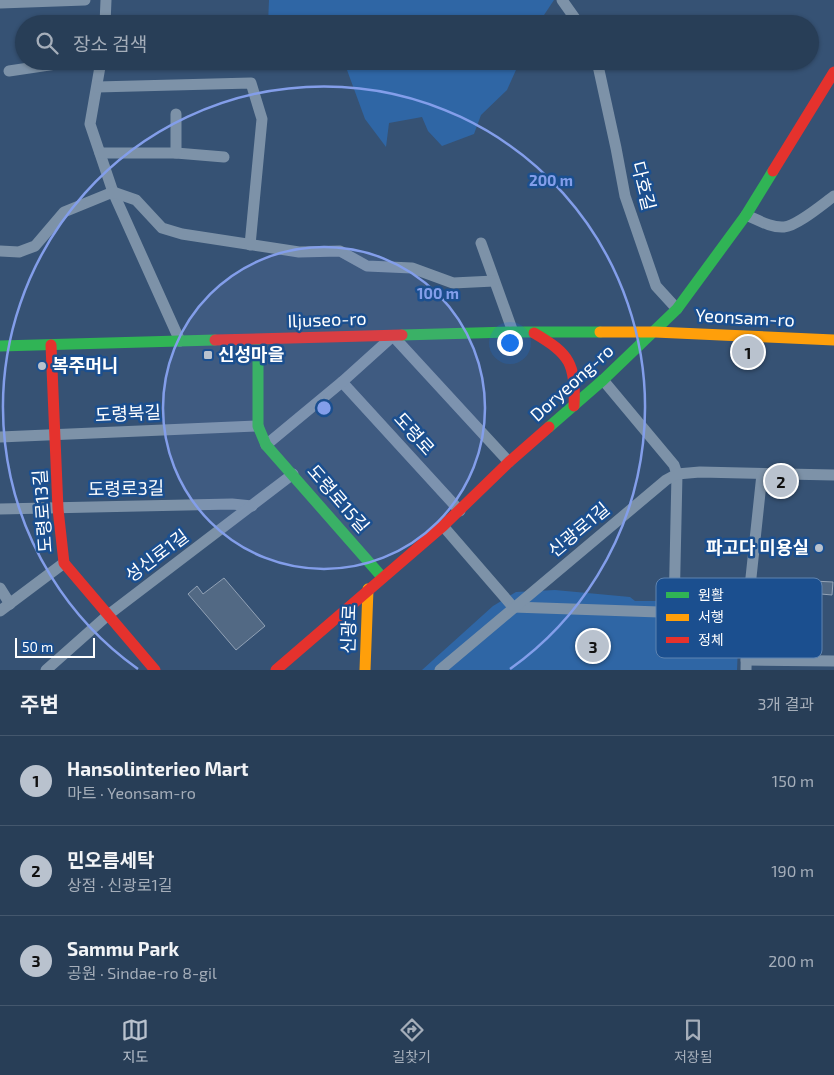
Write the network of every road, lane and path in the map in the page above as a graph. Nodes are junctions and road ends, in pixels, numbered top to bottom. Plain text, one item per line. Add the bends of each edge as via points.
1 (85, 0) edge
2 (106, 0) edge
3 (562, 0) edge
4 (0, 3) edge
5 (105, 15) edge
6 (573, 15) edge
7 (17, 70) edge
8 (100, 70) edge
9 (599, 70) edge
10 (10, 71) dead end
11 (834, 72) edge
12 (97, 88) junction
13 (176, 114) dead end
14 (100, 153) junction
15 (176, 153) junction
16 (224, 156) dead end
17 (112, 192) junction
18 (834, 196) edge
19 (746, 215) junction
20 (482, 243) dead end
21 (250, 245) junction
22 (0, 251) edge
23 (494, 281) junction
24 (676, 309) junction
25 (513, 332) junction
26 (532, 332) junction
27 (655, 332) junction
28 (393, 336) junction
29 (258, 340) junction
30 (834, 340) edge
31 (180, 341) junction
32 (51, 345) junction
33 (0, 346) edge
34 (604, 380) junction
35 (342, 382) junction
36 (574, 406) junction
37 (258, 426) junction
38 (56, 435) junction
39 (0, 437) edge
40 (266, 446) junction
41 (509, 462) junction
42 (293, 474) junction
43 (676, 474) junction
44 (762, 474) junction
45 (834, 475) edge
46 (252, 506) junction
47 (0, 509) edge
48 (58, 509) junction
49 (460, 511) junction
50 (443, 526) junction
51 (64, 563) junction
52 (382, 577) junction
53 (674, 578) edge
54 (750, 578) edge
55 (0, 588) edge
56 (368, 589) junction
57 (10, 604) junction
58 (513, 607) junction
59 (0, 611) edge
60 (656, 611) edge
61 (108, 615) junction
62 (834, 662) edge
63 (746, 665) edge
64 (46, 670) edge
65 (155, 670) edge
66 (276, 670) edge
67 (365, 670) edge
68 (440, 670) edge

1 - 4 street
2 - 5 street
3 - 6 street
7 - 10 street
8 - 12 street
9 - 24 street, 다호길 via 625,196 656,286
11 - 19 main road, Doryeong-ro
12 - 14 street via 90,124
12 - 21 street via 251,83 262,119
13 - 15 street
14 - 15 street
14 - 17 street
15 - 16 street
17 - 21 street via 136,200 162,228
17 - 22 street via 64,212 35,246 19,252
17 - 31 street
18 - 19 street via 803,219 785,227
19 - 24 main road, Doryeong-ro
20 - 23 street
21 - 23 street via 299,252 340,251 367,266 412,268 453,283
23 - 25 street
24 - 27 main road, Doryeong-ro
25 - 26 main road, Iljuseo-ro
25 - 28 main road, Iljuseo-ro
26 - 27 main road, Iljuseo-ro
26 - 36 main road via 552,342 568,359 574,376
27 - 30 main road, Yeonsam-ro
27 - 34 main road, Doryeong-ro
28 - 29 main road, Iljuseo-ro
28 - 35 street
28 - 41 street
29 - 31 main road, Iljuseo-ro
29 - 37 main road, 도령로15길
31 - 32 main road, Iljuseo-ro
32 - 33 main road, Iljuseo-ro
32 - 38 main road, 도령로13길
34 - 36 main road, Doryeong-ro
34 - 43 street via 674,465
35 - 40 street
35 - 49 street, 도령로
36 - 41 main road, Doryeong-ro
37 - 38 street, 도령북길
37 - 40 main road, 도령로15길
38 - 39 street, 도령북길
38 - 48 main road, 도령로13길
40 - 42 main road, 도령로15길
41 - 49 main road, Doryeong-ro
42 - 46 street, 성신로1길
42 - 52 main road, 도령로15길
43 - 44 street
43 - 53 street
43 - 58 street, 신광로1길
44 - 45 street
44 - 54 street
46 - 48 street, 도령로3길
46 - 61 street, 성신로1길
47 - 48 street, 도령로3길
48 - 51 main road, 도령로13길
49 - 50 main road, Doryeong-ro
50 - 52 main road, Doryeong-ro
50 - 58 street
51 - 57 street
51 - 61 main road, 도령로13길
52 - 56 main road, Doryeong-ro
55 - 57 street
56 - 66 main road, Doryeong-ro
56 - 67 main road, 신광로
57 - 59 street
58 - 60 street
58 - 68 street, 신광로1길
61 - 64 street, 성신로1길
61 - 65 main road, 도령로13길
62 - 63 street

